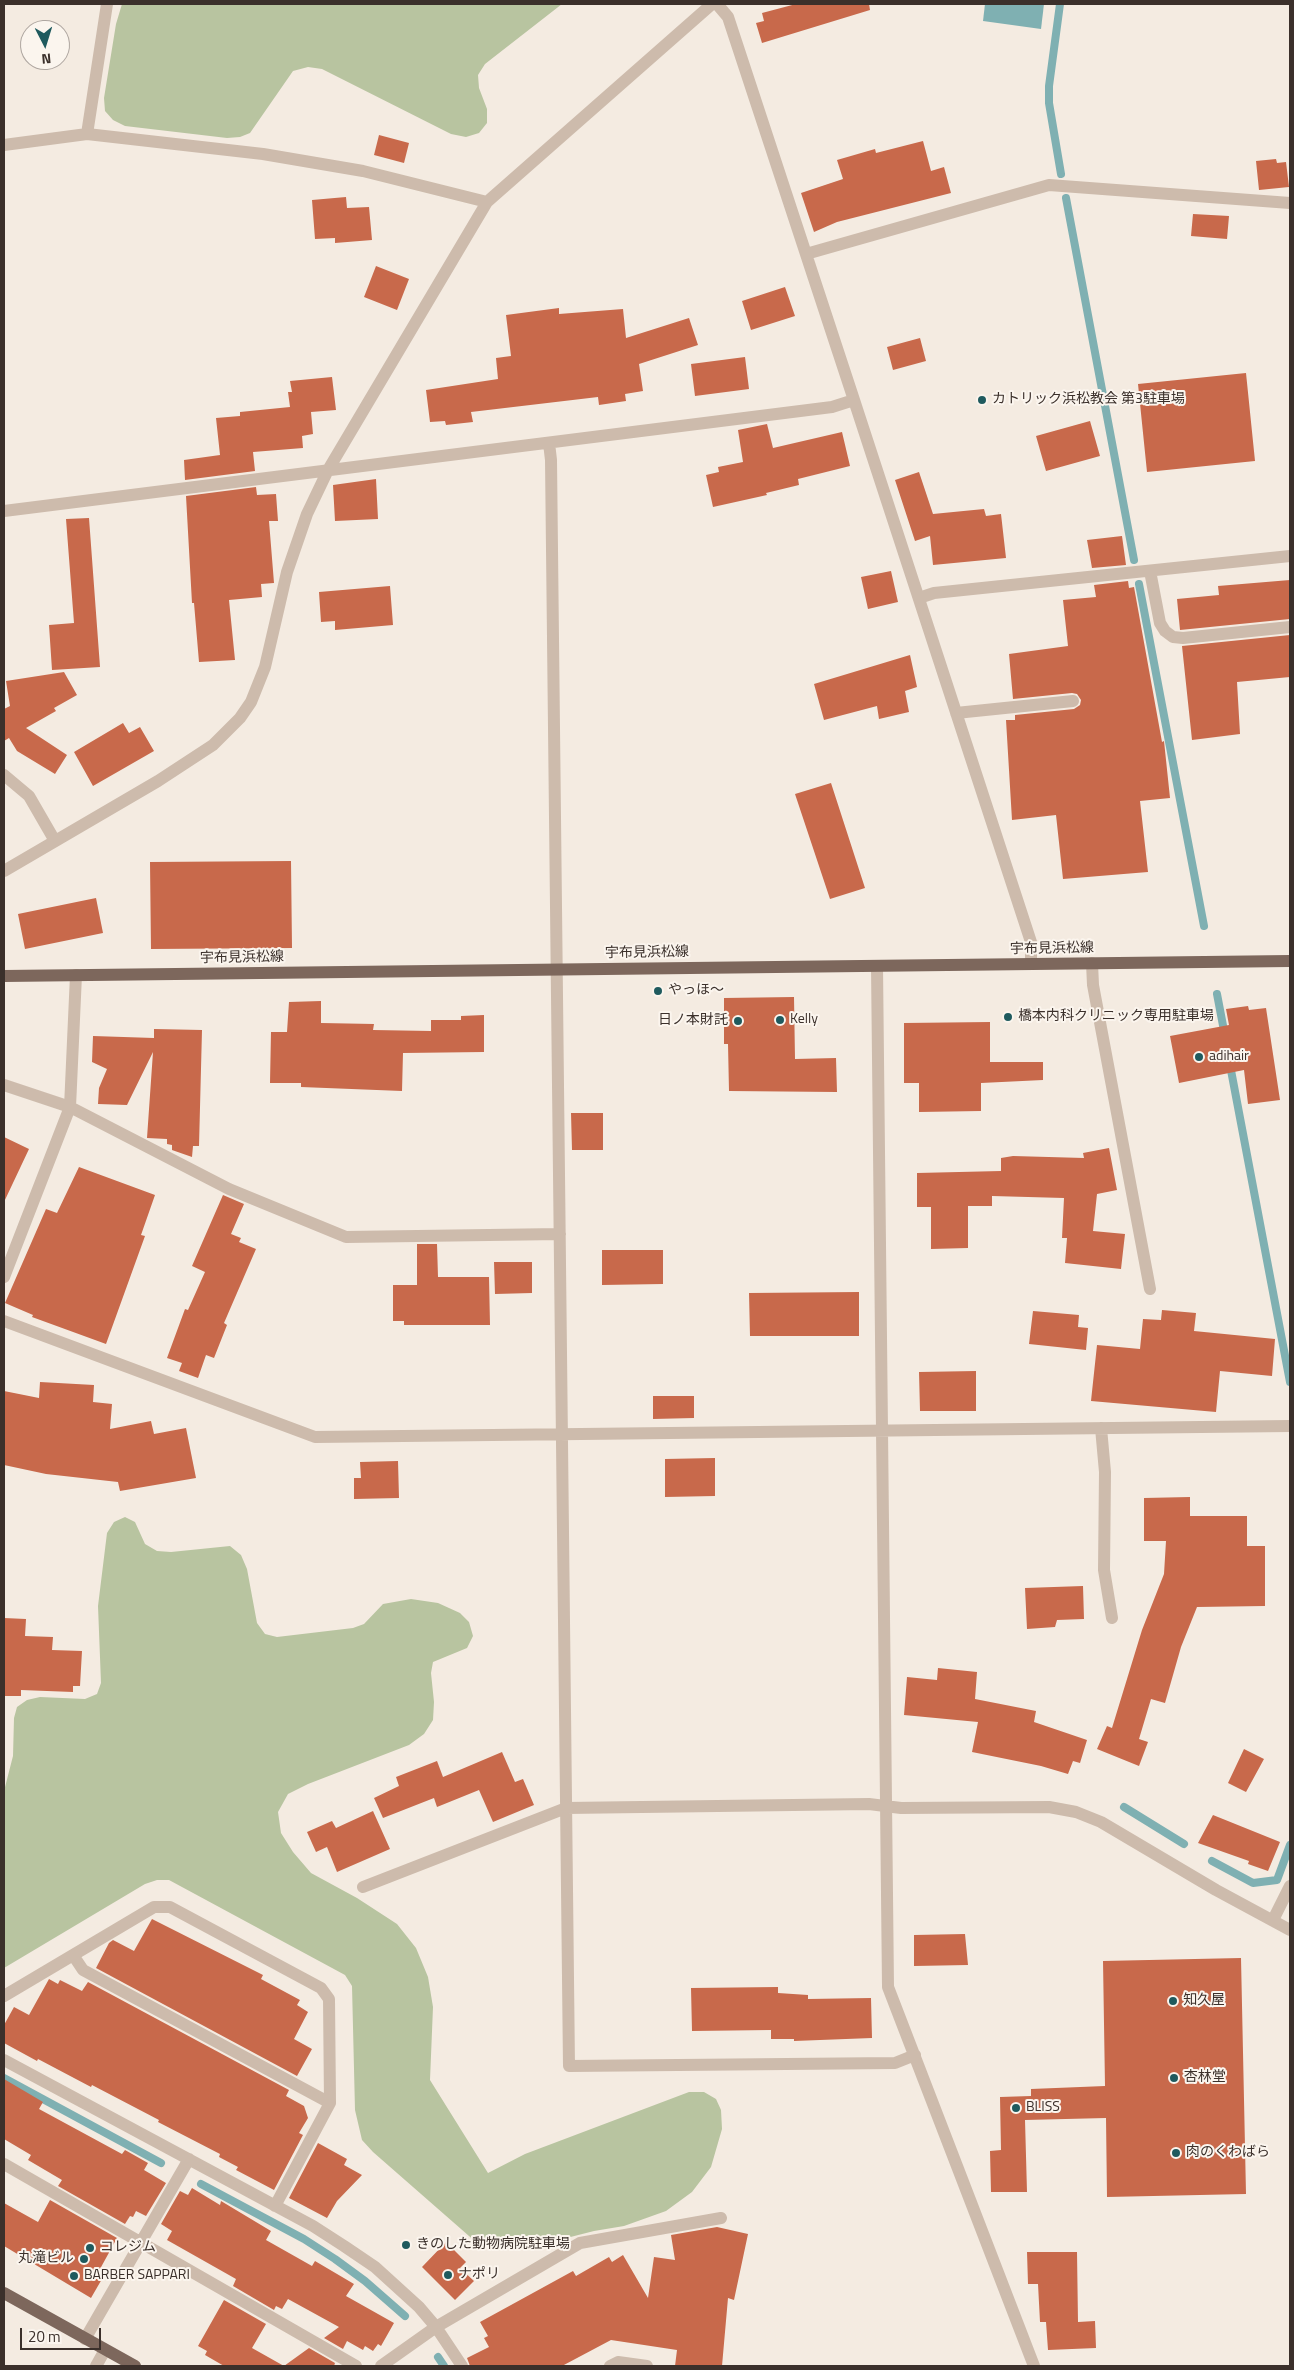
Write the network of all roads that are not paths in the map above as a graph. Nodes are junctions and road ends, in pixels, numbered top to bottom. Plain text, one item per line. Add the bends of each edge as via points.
1 (107, 4) edge
2 (712, 4) edge
3 (717, 4) edge
4 (87, 134) junction
5 (4, 145) edge
6 (487, 202) junction
7 (1290, 203) edge
8 (806, 254) junction
9 (854, 400) junction
10 (549, 443) junction
11 (328, 470) junction
12 (4, 511) edge
13 (1290, 556) edge
14 (1150, 571) junction
15 (919, 598) junction
16 (1290, 626) edge
17 (1073, 701) dead end
18 (956, 713) junction
19 (4, 775) edge
20 (55, 841) junction
21 (4, 871) edge
22 (1290, 961) edge
23 (1031, 964) junction
24 (1092, 964) junction
25 (877, 966) junction
26 (557, 969) junction
27 (76, 975) junction
28 (4, 976) edge
29 (4, 1085) edge
30 (70, 1107) junction
31 (560, 1234) junction
32 (4, 1277) edge
33 (1150, 1288) dead end
34 (4, 1322) edge
35 (1290, 1426) edge
36 (1101, 1428) junction
37 (882, 1430) junction
38 (562, 1434) junction
39 (1112, 1618) dead end
40 (886, 1807) junction
41 (566, 1808) junction
42 (1290, 1886) edge
43 (363, 1887) dead end
44 (1273, 1920) junction
45 (1290, 1930) edge
46 (73, 1955) junction
47 (4, 1996) edge
48 (914, 2056) junction
49 (4, 2060) edge
50 (330, 2103) junction
51 (189, 2160) junction
52 (4, 2164) edge
53 (275, 2206) junction
54 (720, 2218) dead end
55 (141, 2242) junction
56 (4, 2293) edge
57 (436, 2327) junction
58 (85, 2339) junction
59 (105, 2350) junction
60 (96, 2366) edge
61 (135, 2366) edge
62 (356, 2366) edge
63 (381, 2366) edge
64 (462, 2366) edge
65 (610, 2366) edge
66 (647, 2366) edge
67 (1034, 2366) edge

1 - 4 street
2 - 6 street
3 - 8 street via 728,17
4 - 5 street
4 - 6 street via 322,163
6 - 11 street
7 - 8 street via 1049,185
8 - 9 street
9 - 10 street via 832,407
9 - 15 street
10 - 11 street
10 - 26 street via 552,460
11 - 12 street
11 - 20 street via 295,543 259,685 240,718 198,756
13 - 14 street
14 - 15 street via 934,593
14 - 16 street via 1160,623 1173,637
15 - 18 street
17 - 18 street
18 - 23 street via 1031,942
19 - 20 street via 29,796
20 - 21 street
22 - 24 main road, 宇布見浜松線
23 - 24 main road, 宇布見浜松線
23 - 25 main road, 宇布見浜松線
24 - 33 street via 1093,986
25 - 26 main road, 宇布見浜松線
25 - 37 street
26 - 27 main road, 宇布見浜松線
26 - 31 street
27 - 28 main road, 宇布見浜松線
27 - 30 street
29 - 30 street
30 - 31 street via 228,1190 346,1237
30 - 32 street
31 - 38 street
34 - 38 street via 314,1437
35 - 36 street
36 - 37 street
36 - 39 street via 1105,1472 1104,1570
37 - 38 street
37 - 40 street
38 - 41 street
40 - 41 street via 870,1804
40 - 44 street via 1049,1807 1076,1812 1101,1822
40 - 48 street via 888,1987
41 - 43 street
41 - 48 street via 569,2066 896,2062
42 - 44 street
44 - 45 street
46 - 47 street
46 - 50 street via 83,1970
46 - 50 street via 154,1907 170,1907 322,1988 329,2000
48 - 67 street
49 - 51 street
50 - 53 street
51 - 53 street
51 - 55 street
52 - 55 street
53 - 57 street via 375,2268 398,2286
54 - 57 street via 580,2243
55 - 58 street
55 - 62 street
56 - 58 main road
57 - 63 street
57 - 64 street
58 - 59 main road
59 - 60 street
59 - 61 main road
65 - 66 street via 618,2362

